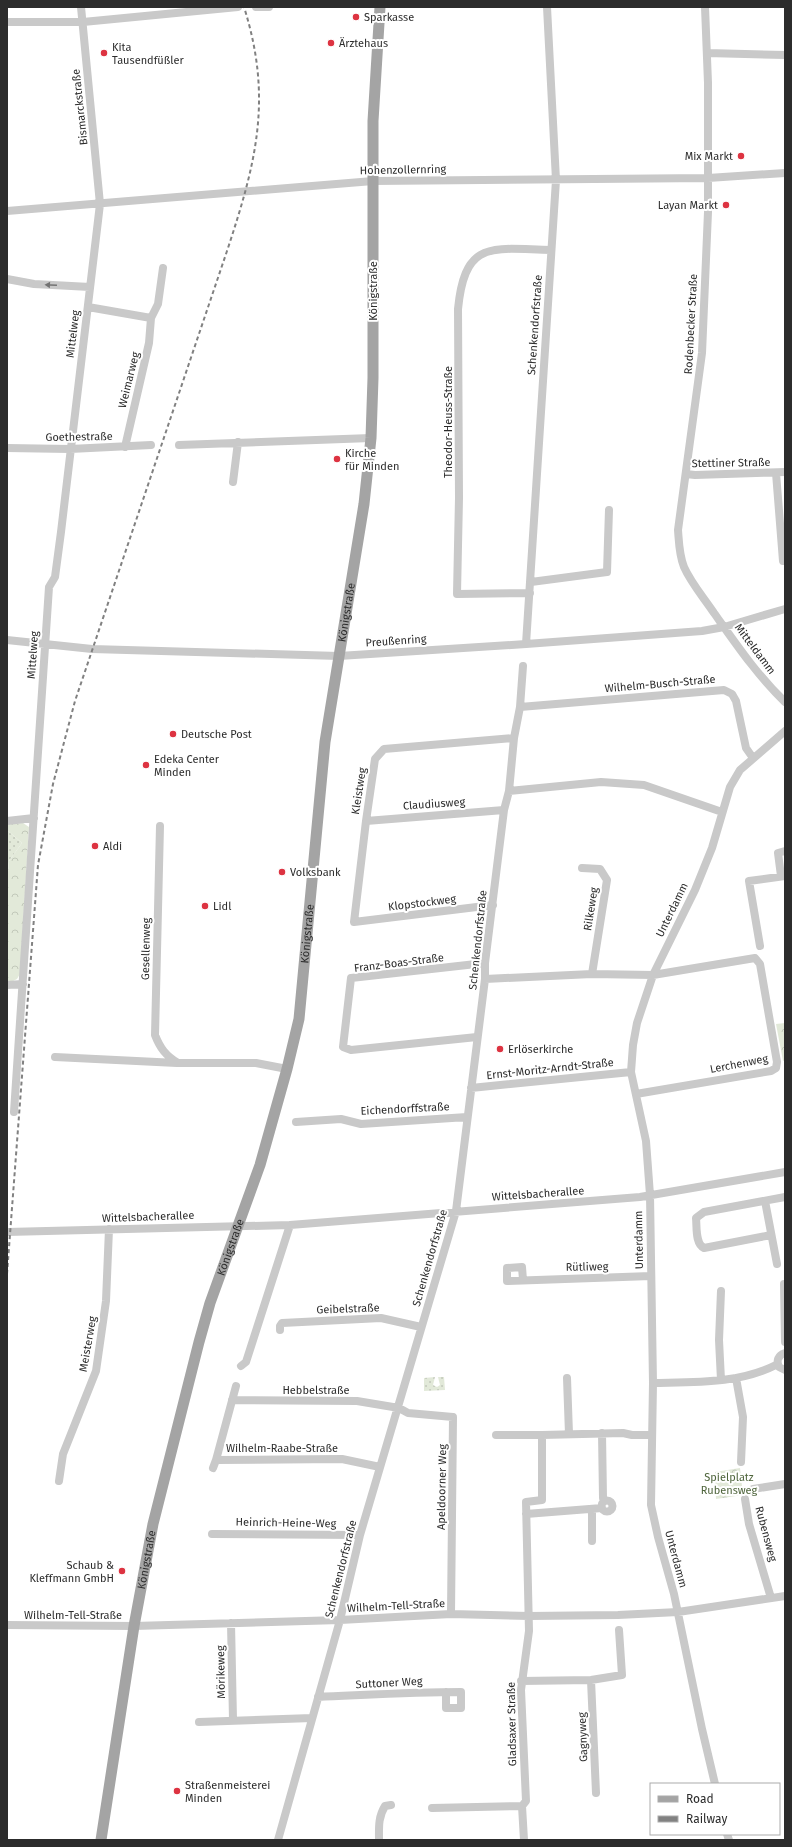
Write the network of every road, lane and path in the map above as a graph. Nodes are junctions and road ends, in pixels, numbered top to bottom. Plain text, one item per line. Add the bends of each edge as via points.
1 (81, 7) edge
2 (256, 7) edge
3 (269, 7) edge
4 (380, 7) edge
5 (547, 7) edge
6 (705, 7) edge
7 (238, 8) edge
8 (7, 22) edge
9 (82, 22) junction
10 (707, 53) junction
11 (785, 55) edge
12 (785, 173) edge
13 (708, 178) junction
14 (556, 180) junction
15 (373, 181) junction
16 (100, 204) junction
17 (7, 211) edge
18 (551, 250) junction
19 (163, 268) dead end
20 (7, 279) edge
21 (90, 287) junction
22 (88, 307) junction
23 (151, 318) junction
24 (371, 438) junction
25 (238, 442) junction
26 (151, 445) dead end
27 (179, 445) dead end
28 (125, 447) junction
29 (7, 448) edge
30 (70, 449) junction
31 (785, 472) edge
32 (776, 473) junction
33 (686, 474) junction
34 (233, 482) dead end
35 (609, 510) dead end
36 (783, 561) dead end
37 (531, 582) junction
38 (530, 593) junction
39 (785, 609) edge
40 (724, 627) junction
41 (7, 640) edge
42 (526, 644) junction
43 (45, 645) junction
44 (339, 656) junction
45 (523, 666) dead end
46 (785, 702) edge
47 (520, 707) junction
48 (785, 732) edge
49 (514, 738) junction
50 (753, 758) junction
51 (509, 791) junction
52 (504, 810) junction
53 (722, 812) junction
54 (34, 818) junction
55 (7, 821) edge
56 (366, 821) junction
57 (160, 826) dead end
58 (785, 851) edge
59 (582, 868) dead end
60 (783, 876) edge
61 (493, 906) junction
62 (354, 922) joint
63 (760, 946) dead end
64 (485, 963) junction
65 (592, 974) junction
66 (653, 975) junction
67 (485, 979) junction
68 (23, 984) junction
69 (7, 985) edge
70 (477, 1037) junction
71 (55, 1057) dead end
72 (178, 1063) junction
73 (287, 1069) junction
74 (631, 1072) junction
75 (471, 1088) junction
76 (636, 1094) junction
77 (14, 1112) dead end
78 (467, 1117) junction
79 (296, 1122) dead end
80 (785, 1172) edge
81 (650, 1195) junction
82 (785, 1197) edge
83 (765, 1201) junction
84 (456, 1211) junction
85 (290, 1225) junction
86 (240, 1226) junction
87 (109, 1229) junction
88 (7, 1232) edge
89 (771, 1235) junction
90 (777, 1264) dead end
91 (651, 1276) junction
92 (523, 1280) dead end
93 (784, 1284) edge
94 (721, 1291) dead end
95 (421, 1327) junction
96 (280, 1330) dead end
97 (785, 1342) edge
98 (785, 1353) edge
99 (778, 1364) junction
100 (241, 1366) dead end
101 (785, 1370) edge
102 (567, 1378) dead end
103 (736, 1378) junction
104 (721, 1380) junction
105 (653, 1383) junction
106 (236, 1386) dead end
107 (232, 1400) junction
108 (399, 1408) junction
109 (602, 1433) junction
110 (569, 1434) junction
111 (496, 1435) dead end
112 (542, 1435) junction
113 (652, 1435) junction
114 (216, 1460) junction
115 (741, 1462) dead end
116 (380, 1467) junction
117 (213, 1468) dead end
118 (59, 1481) dead end
119 (785, 1484) edge
120 (753, 1489) dead end
121 (603, 1498) dead end
122 (745, 1499) dead end
123 (542, 1500) junction
124 (602, 1508) dead end
125 (592, 1510) junction
126 (543, 1513) junction
127 (526, 1514) junction
128 (212, 1534) dead end
129 (360, 1535) junction
130 (592, 1540) dead end
131 (785, 1596) edge
132 (771, 1598) junction
133 (678, 1612) junction
134 (451, 1614) junction
135 (529, 1616) junction
136 (340, 1620) junction
137 (231, 1623) junction
138 (7, 1625) edge
139 (134, 1626) junction
140 (619, 1630) dead end
141 (591, 1680) junction
142 (521, 1681) junction
143 (446, 1692) junction
144 (318, 1697) junction
145 (312, 1718) junction
146 (233, 1720) junction
147 (199, 1722) dead end
148 (715, 1783) edge
149 (596, 1793) dead end
150 (391, 1805) dead end
151 (522, 1806) junction
152 (432, 1808) dead end
153 (101, 1840) edge
154 (278, 1840) edge
155 (379, 1840) edge
156 (524, 1840) edge

1 - 9 street, Bismarckstraße
2 - 3 street
4 - 15 main road, Königstraße via 374,101
5 - 14 street, Schenkendorfstraße
6 - 10 street, Rodenbecker Straße
7 - 9 street
8 - 9 street
9 - 16 street, Bismarckstraße
10 - 11 street
10 - 13 street, Rodenbecker Straße
12 - 13 street, Hohenzollernring
13 - 14 street, Hohenzollernring
13 - 33 street, Rodenbecker Straße via 702,353
14 - 15 street, Hohenzollernring
14 - 18 street, Schenkendorfstraße
15 - 16 street, Hohenzollernring
15 - 24 main road, Königstraße via 374,362
16 - 17 street, Hohenzollernring
16 - 21 street, Mittelweg
18 - 37 street, Schenkendorfstraße
18 - 38 street, Theodor-Heuss-Straße via 496,249 479,254 470,263 459,291 457,594
19 - 23 street, Weimarweg via 158,304
21 -> 20 street via 34,284
21 - 22 street, Mittelweg
22 - 23 street
22 - 30 street, Mittelweg
23 - 28 street, Weimarweg via 149,343
24 - 25 street
24 - 44 main road, Königstraße via 364,504
25 - 27 street
25 - 34 street
26 - 28 street, Goethestraße
28 - 30 street, Goethestraße
29 - 30 street, Goethestraße
30 - 43 street, Mittelweg via 56,577 49,587
31 - 32 street, Stettiner Straße
32 - 33 street, Stettiner Straße
32 - 36 street, Stettiner Straße
33 - 40 street, Rodenbecker Straße via 678,530 680,557 691,580
35 - 37 street via 607,572
37 - 38 street, Schenkendorfstraße
38 - 42 street, Schenkendorfstraße
39 - 40 street, Preußenring
40 - 42 street, Preußenring via 702,631
40 - 46 street, Mitteldamm
41 - 43 street, Preußenring
42 - 44 street, Preußenring
43 - 44 street, Preußenring via 107,650
43 - 54 street, Mittelweg
44 - 73 main road, Königstraße via 325,742 299,1019
45 - 47 street, Schenkendorfstraße
47 - 49 street, Schenkendorfstraße
47 - 50 street, Wilhelm-Busch-Straße via 724,690 732,694 736,701 746,748
48 - 50 street, Unterdamm
49 - 51 street, Schenkendorfstraße
49 - 56 street, Kleistweg via 384,748 376,757
50 - 53 street, Unterdamm via 740,770 730,787
51 - 52 street, Schenkendorfstraße
51 - 53 street via 601,782 644,785
52 - 56 street, Claudiusweg
52 - 61 street, Schenkendorfstraße
53 - 66 street, Unterdamm via 712,848 695,890
54 - 55 street
54 - 68 street, Mittelweg
56 - 62 street, Kleistweg
57 - 72 street, Gesellenweg via 155,1035 160,1048
58 - 60 street via 778,853
59 - 65 street, Rilkeweg via 600,869 607,880
60 - 63 street via 749,881
61 - 62 street, Klopstockweg
61 - 64 street, Schenkendorfstraße
64 - 67 street, Schenkendorfstraße
64 - 70 street, Franz-Boas-Straße via 351,978 342,1047 351,1050
65 - 66 street
65 - 67 street
66 - 74 street, Unterdamm via 637,1023
66 - 76 street, Lerchenweg via 755,958 758,960 777,1062 776,1068 771,1071
67 - 70 street, Schenkendorfstraße
68 - 69 street
68 - 77 street, Mittelweg
70 - 75 street, Schenkendorfstraße
71 - 72 street
72 - 73 street via 256,1063
73 - 86 main road, Königstraße
74 - 75 street, Ernst-Moritz-Arndt-Straße
74 - 76 street, Unterdamm
75 - 78 street, Schenkendorfstraße
76 - 81 street, Unterdamm via 646,1141
78 - 79 street, Eichendorffstraße via 360,1124 341,1119
78 - 84 street, Schenkendorfstraße
80 - 81 street, Wittelsbacherallee
81 - 84 street, Wittelsbacherallee
81 - 91 street, Unterdamm
82 - 83 street
83 - 89 street
83 - 89 street via 700,1214 696,1218 698,1241 704,1248
84 - 85 street, Wittelsbacherallee
84 - 95 street, Schenkendorfstraße
85 - 86 street, Wittelsbacherallee
85 - 100 street via 246,1362
86 - 87 street, Wittelsbacherallee
86 - 139 main road, Königstraße via 210,1303 194,1360 153,1524
87 - 88 street, Wittelsbacherallee
87 - 118 street, Meisterweg via 106,1300 96,1371 63,1454
89 - 90 street
91 - 92 street, Rütliweg
91 - 105 street, Unterdamm
93 - 97 street
94 - 104 street
95 - 96 street, Geibelstraße via 381,1318 282,1323
95 - 108 street, Schenkendorfstraße
98 - 99 street via 779,1357
99 - 101 street
99 - 103 street via 768,1370
102 - 110 street
103 - 104 street
103 - 115 street via 743,1416
104 - 105 street
105 - 113 street, Unterdamm
106 - 107 street
107 - 108 street, Hebbelstraße via 357,1401
107 - 114 street
108 - 116 street, Schenkendorfstraße
108 - 134 street, Apeldoorner Weg via 408,1413 453,1417
109 - 110 street
109 - 113 street
109 - 121 street
110 - 112 street
111 - 112 street
112 - 123 street
113 - 133 street, Unterdamm via 652,1505
114 - 116 street, Wilhelm-Raabe-Straße via 342,1459
114 - 117 street, Wilhelm-Raabe-Straße
116 - 129 street, Schenkendorfstraße
119 - 120 street
122 - 132 street, Rubensweg via 749,1524
123 - 126 street
123 - 127 street via 526,1502
124 - 125 street
125 - 126 street
125 - 130 street
126 - 127 street
127 - 135 street, Gladsaxer Straße
128 - 129 street, Heinrich-Heine-Weg
129 - 136 street, Schenkendorfstraße
131 - 132 street, Wilhelm-Tell-Straße
132 - 133 street, Wilhelm-Tell-Straße
133 - 135 street, Wilhelm-Tell-Straße
133 - 148 street, Unterdamm
134 - 135 street, Wilhelm-Tell-Straße
134 - 136 street, Wilhelm-Tell-Straße
135 - 142 street, Gladsaxer Straße via 530,1631
136 - 137 street, Wilhelm-Tell-Straße
136 - 144 street, Schenkendorfstraße
137 - 139 street, Wilhelm-Tell-Straße
137 - 146 street, Mörikeweg
138 - 139 street, Wilhelm-Tell-Straße
139 - 153 main road, Königstraße
140 - 141 street via 622,1675
141 - 142 street
141 - 149 street, Gagnyweg
142 - 151 street, Gladsaxer Straße via 526,1801
143 - 143 street, Suttoner Weg via 461,1692 461,1708 446,1708
143 - 144 street, Suttoner Weg
144 - 145 street, Schenkendorfstraße
145 - 146 street
145 - 154 street, Schenkendorfstraße
146 - 147 street
150 - 155 street via 385,1806 381,1812
151 - 152 street
151 - 156 street, Gladsaxer Straße

